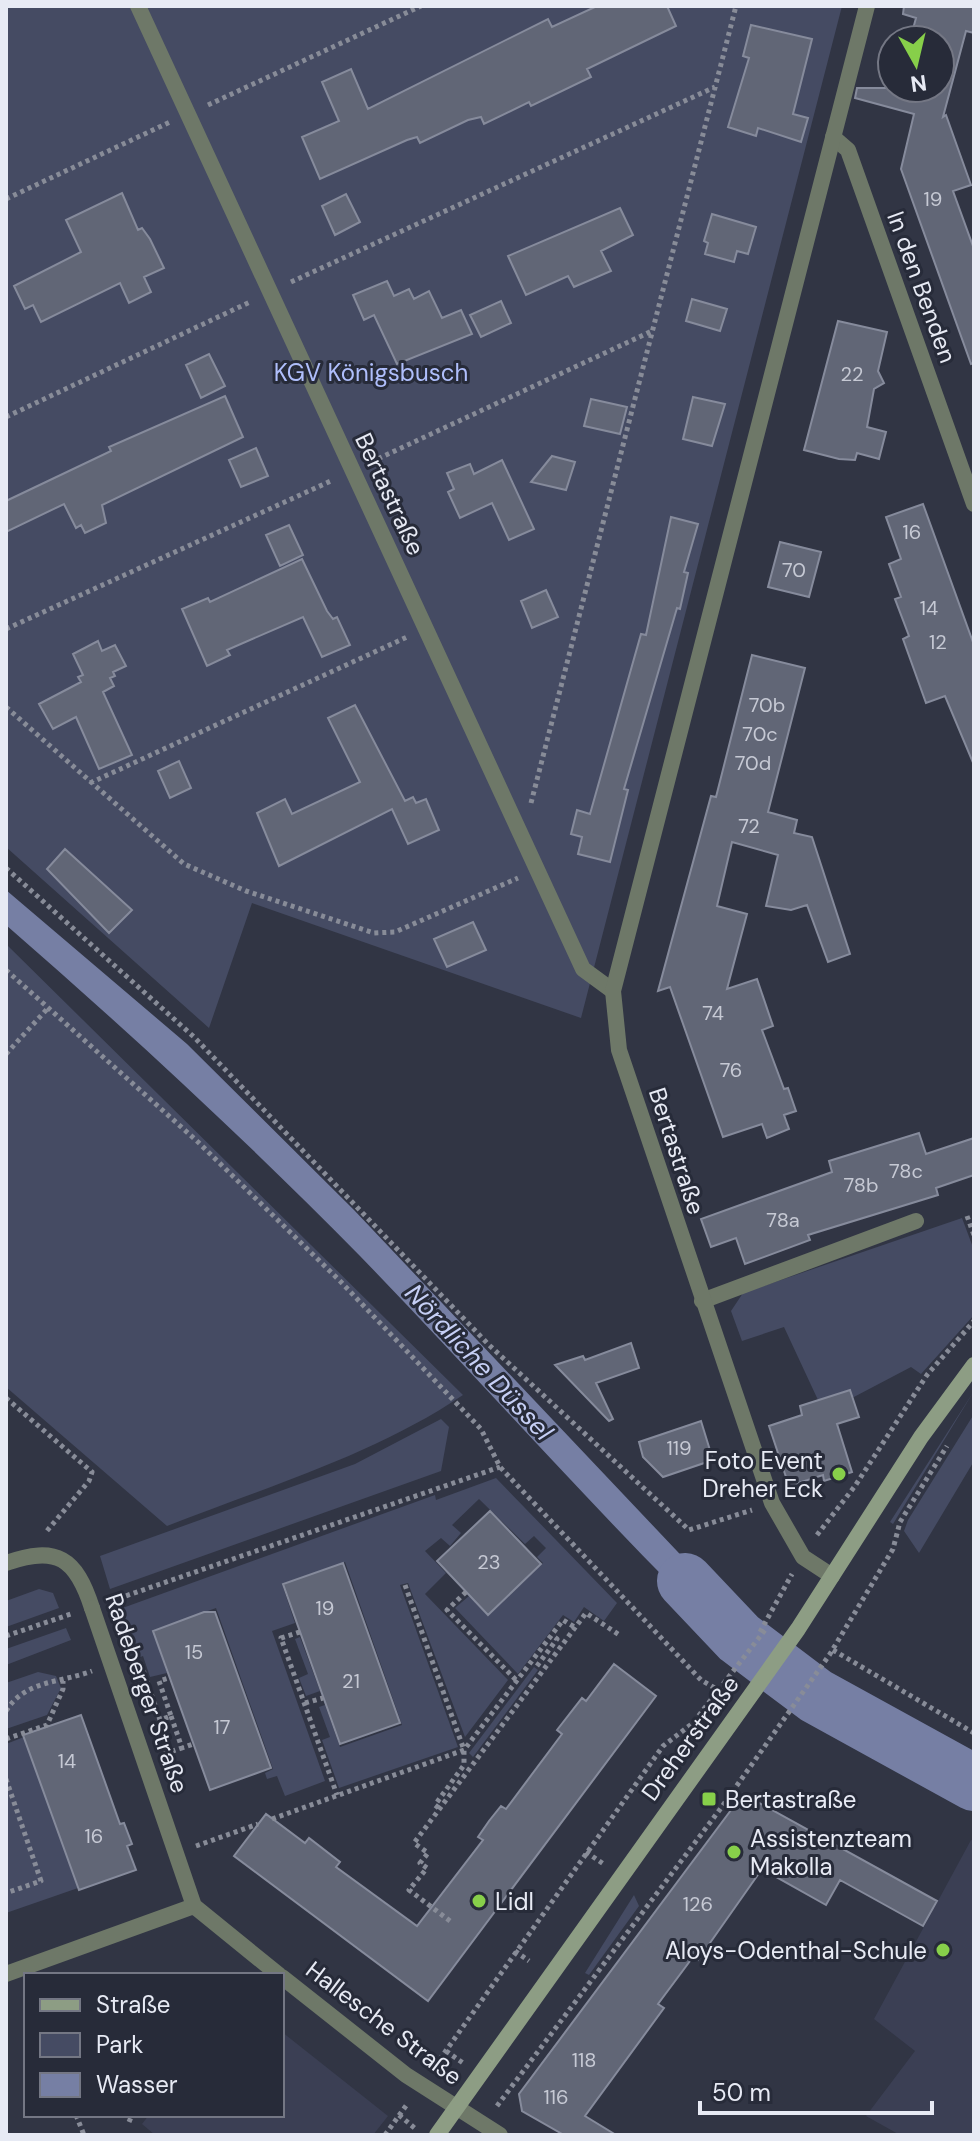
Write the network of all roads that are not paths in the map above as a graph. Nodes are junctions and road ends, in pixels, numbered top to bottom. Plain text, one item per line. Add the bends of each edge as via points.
1 (138, 6) edge
2 (867, 6) edge
3 (833, 137) junction
4 (974, 504) edge
5 (613, 991) junction
6 (916, 1221) dead end
7 (702, 1301) junction
8 (974, 1365) edge
9 (6, 1563) edge
10 (832, 1576) junction
11 (194, 1906) junction
12 (277, 1973) edge
13 (6, 1974) edge
14 (284, 1978) edge
15 (458, 2108) junction
16 (437, 2135) edge
17 (500, 2135) edge

1 - 5 street, Bertastraße via 583,969
2 - 3 street, Bertastraße
3 - 4 street, In den Benden via 848,150
3 - 5 street, Bertastraße
5 - 7 street, Bertastraße via 619,1050
6 - 7 street
7 - 10 street, Bertastraße via 772,1503 803,1557
8 - 10 main road, Dreherstraße
9 - 11 street, Radeberger Straße via 42,1552 65,1560 82,1578
10 - 15 main road, Dreherstraße
11 - 12 street, Hallesche Straße
11 - 13 street
14 - 15 street, Hallesche Straße via 406,2075
15 - 16 main road, Dreherstraße
15 - 17 street, Hallesche Straße

